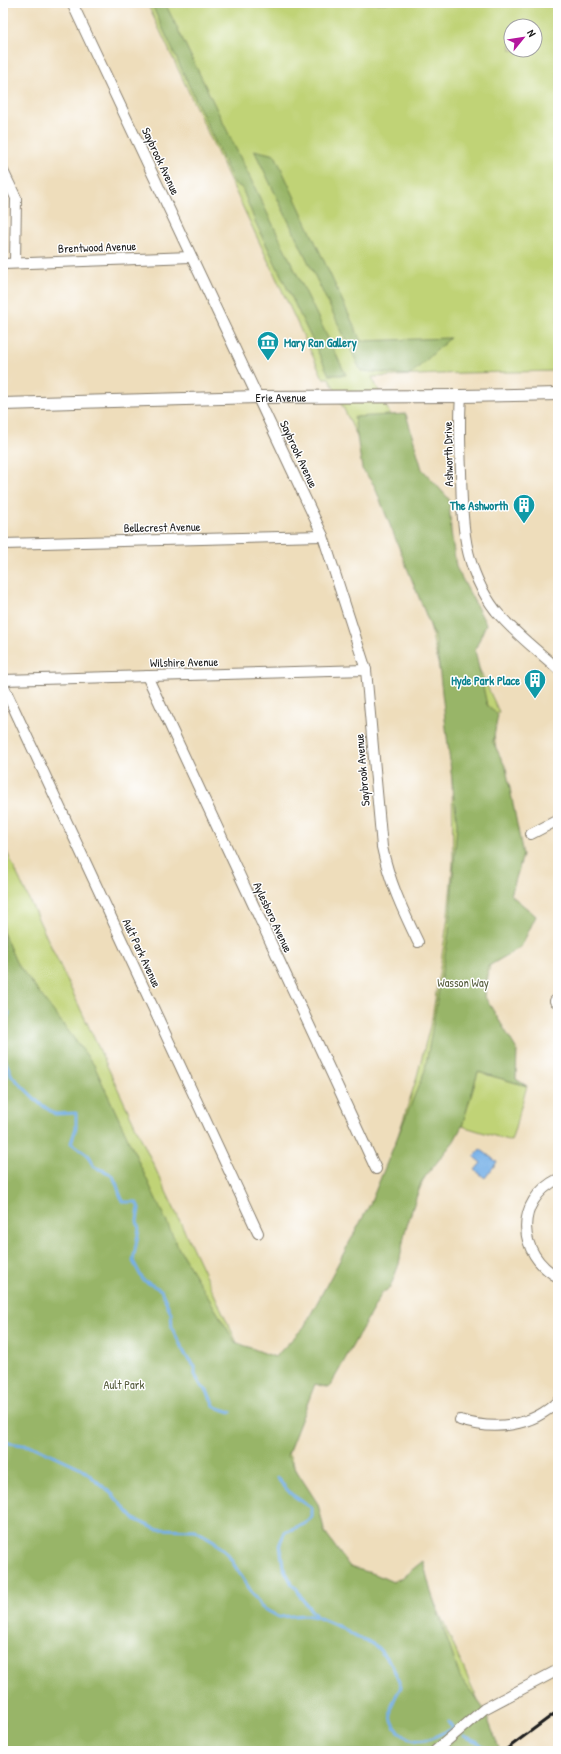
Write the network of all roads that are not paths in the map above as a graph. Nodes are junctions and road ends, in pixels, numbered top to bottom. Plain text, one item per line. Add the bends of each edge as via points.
1 (72, 3) edge
2 (3, 171) edge
3 (192, 257) junction
4 (15, 263) junction
5 (3, 264) edge
6 (558, 394) edge
7 (461, 396) junction
8 (258, 397) junction
9 (3, 404) edge
10 (323, 536) junction
11 (3, 544) edge
12 (558, 669) edge
13 (366, 670) junction
14 (147, 676) junction
15 (3, 680) edge
16 (3, 685) edge
17 (558, 820) edge
18 (531, 834) dead end
19 (418, 942) dead end
20 (376, 1169) dead end
21 (558, 1179) edge
22 (258, 1233) dead end
23 (558, 1277) edge
24 (558, 1401) edge
25 (460, 1420) dead end
26 (558, 1670) edge
27 (435, 1751) edge

1 - 3 street, Saybrook Avenue
2 - 4 street via 16,198
3 - 4 street, Brentwood Avenue
3 - 8 street, Saybrook Avenue
4 - 5 street, Brentwood Avenue
6 - 7 street, Erie Avenue
7 - 8 street, Erie Avenue
7 - 12 street, Ashworth Drive via 462,522 470,560 485,594 496,610 515,631
8 - 9 street, Erie Avenue
8 - 10 street, Saybrook Avenue
10 - 11 street, Bellecrest Avenue
10 - 13 street, Saybrook Avenue
13 - 14 street, Wilshire Avenue
13 - 19 street, Saybrook Avenue via 386,870
14 - 15 street, Wilshire Avenue
14 - 20 street, Aylesboro Avenue
16 - 22 street, Ault Park Avenue
17 - 18 street
21 - 23 street via 544,1188 532,1202 526,1229 528,1243 536,1260
24 - 25 street via 543,1412 517,1424 489,1427
26 - 27 street via 484,1709

